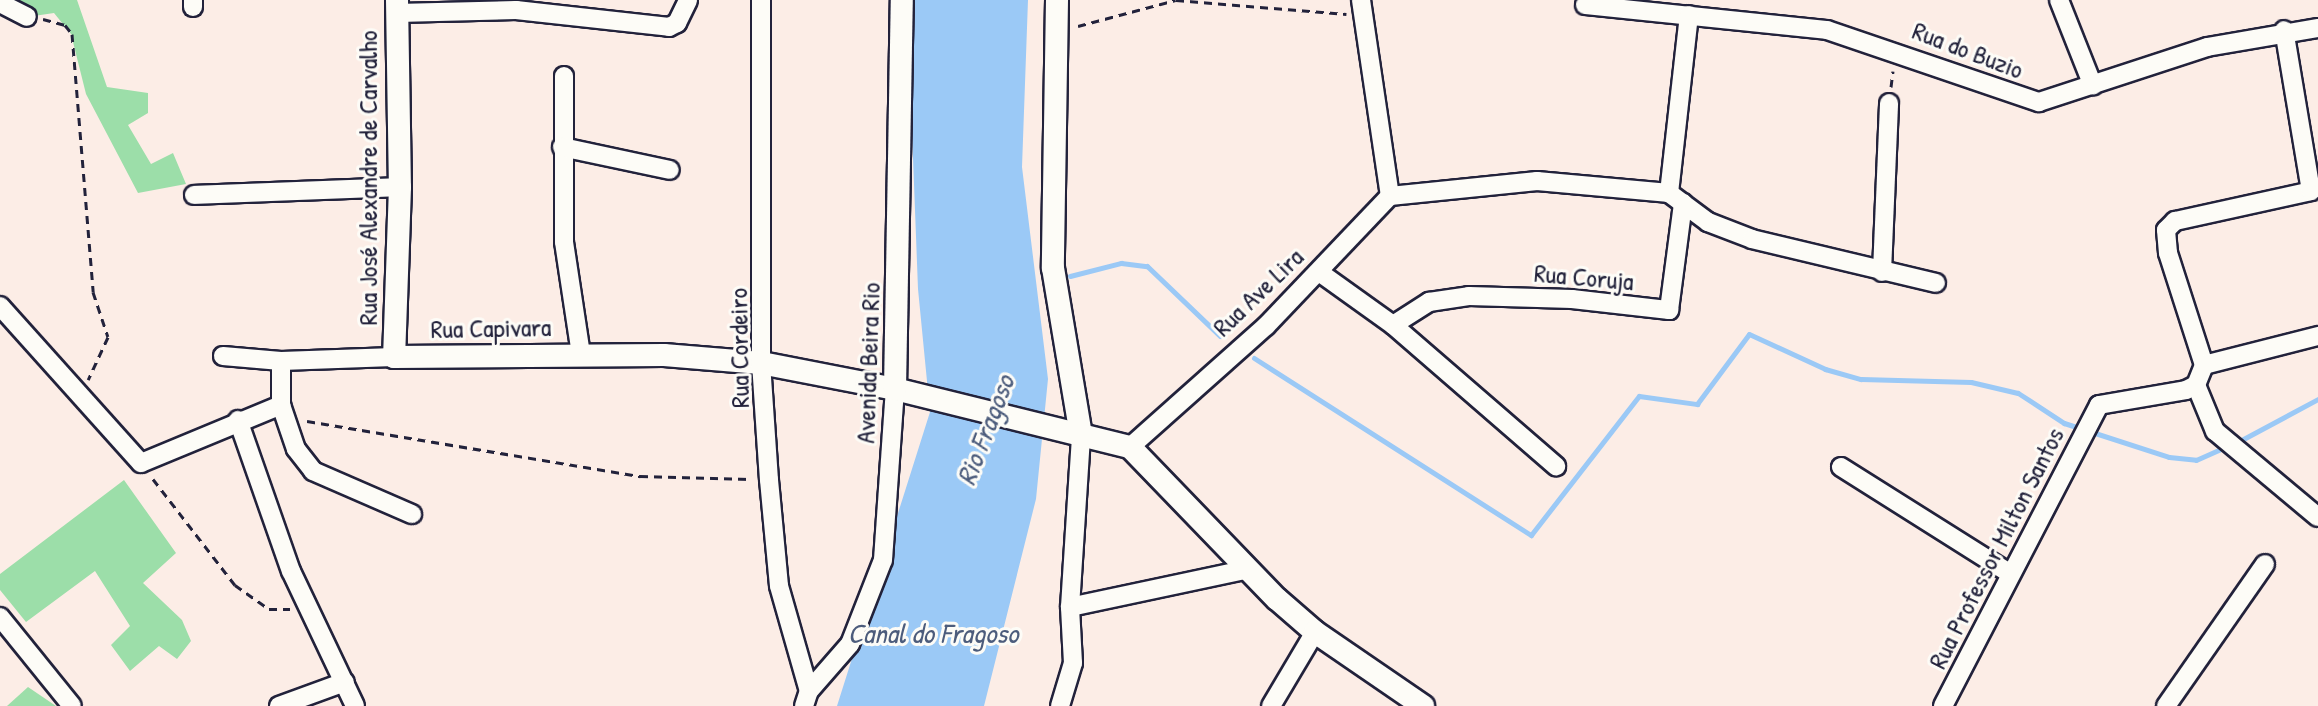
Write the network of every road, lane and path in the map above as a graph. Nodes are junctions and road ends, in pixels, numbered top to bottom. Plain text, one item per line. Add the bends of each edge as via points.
1 (688, 0) edge
2 (761, 0) edge
3 (902, 0) edge
4 (1057, 0) edge
5 (2059, 0) edge
6 (0, 3) edge
7 (1585, 5) dead end
8 (397, 6) edge
9 (571, 6) edge
10 (1362, 8) edge
11 (1689, 15) junction
12 (27, 17) joint
13 (2318, 28) edge
14 (2284, 30) junction
15 (1054, 39) junction
16 (1896, 51) junction
17 (564, 76) dead end
18 (2093, 86) junction
19 (1889, 103) joint
20 (562, 147) junction
21 (670, 170) dead end
22 (400, 187) junction
23 (194, 195) dead end
24 (1390, 196) junction
25 (1676, 198) junction
26 (1319, 272) junction
27 (1882, 272) junction
28 (1936, 283) dead end
29 (0, 306) edge
30 (1393, 325) junction
31 (2318, 336) edge
32 (581, 354) junction
33 (223, 356) dead end
34 (394, 357) junction
35 (281, 361) junction
36 (761, 363) junction
37 (2204, 365) junction
38 (2196, 385) junction
39 (895, 389) junction
40 (77, 398) junction
41 (282, 411) junction
42 (238, 420) junction
43 (1073, 434) junction
44 (1130, 447) junction
45 (141, 463) junction
46 (1556, 466) dead end
47 (1841, 467) dead end
48 (769, 480) junction
49 (412, 514) dead end
50 (2318, 517) edge
51 (2265, 564) dead end
52 (1249, 569) junction
53 (2009, 573) junction
54 (1070, 607) junction
55 (309, 610) junction
56 (0, 617) edge
57 (1315, 632) junction
58 (345, 682) junction
59 (806, 698) edge
60 (72, 706) edge
61 (279, 706) edge
62 (355, 706) edge
63 (1060, 706) edge
64 (1271, 706) edge
65 (1423, 706) edge
66 (1943, 706) edge
67 (2166, 706) edge

1 - 9 street via 677,23 669,27
2 - 36 street, Rua Cordeiro
3 - 39 main road, Avenida Beira Rio
4 - 15 main road
5 - 18 street
6 - 12 street
7 - 11 street, Rua do Buzio
8 - 9 street
8 - 22 main road, Rua José Alexandre de Carvalho
10 - 15 path via 1176,0 1086,22
10 - 24 street
11 - 16 street, Rua do Buzio via 1827,30
11 - 25 street
12 - 40 path via 56,21 72,34 93,292 108,337
13 - 14 street, Rua do Buzio
14 - 18 street, Rua do Buzio via 2207,47
14 - 37 street via 2311,191 2175,221 2166,230 2168,253
15 - 43 main road via 1053,268
16 - 18 street, Rua do Buzio via 2027,100 2053,101
16 - 19 path
17 - 20 street
19 - 27 street
20 - 21 street
20 - 32 street via 564,242
22 - 23 street
22 - 34 main road, Rua José Alexandre de Carvalho
24 - 25 street via 1537,181
24 - 26 street, Rua Ave Lira
25 - 27 street via 1708,222 1752,239
25 - 30 street, Rua Coruja via 1677,273 1667,311 1572,299 1469,296 1429,302
26 - 30 street
26 - 44 street, Rua Ave Lira via 1241,350
27 - 28 street
29 - 40 street
30 - 46 street
31 - 37 street
32 - 34 main road, Rua Capivara
32 - 36 main road, Rua Capivara
33 - 35 street, Rua Capivara
34 - 35 street, Rua Capivara
35 - 41 street
36 - 39 main road, Rua Capivara
36 - 48 street, Rua Cordeiro
37 - 38 street
38 - 50 street via 2221,438
38 - 53 street, Rua Professor Milton Santos via 2107,401 2093,415
39 - 43 main road
39 - 59 street, Avenida Beira Rio via 883,560 850,644
40 - 45 street
41 - 42 street
41 - 48 path via 640,476
41 - 49 street via 296,449 313,471
42 - 45 street
42 - 55 street
43 - 44 main road
43 - 54 street
44 - 52 main road
45 - 55 path via 253,601 269,609
47 - 53 street
48 - 59 street, Rua Cordeiro via 779,586
51 - 67 street
52 - 54 street
52 - 57 main road
53 - 66 street, Rua Professor Milton Santos
54 - 63 street via 1073,663
55 - 58 street
56 - 60 street
57 - 64 street
57 - 65 main road
58 - 61 street
58 - 62 street

